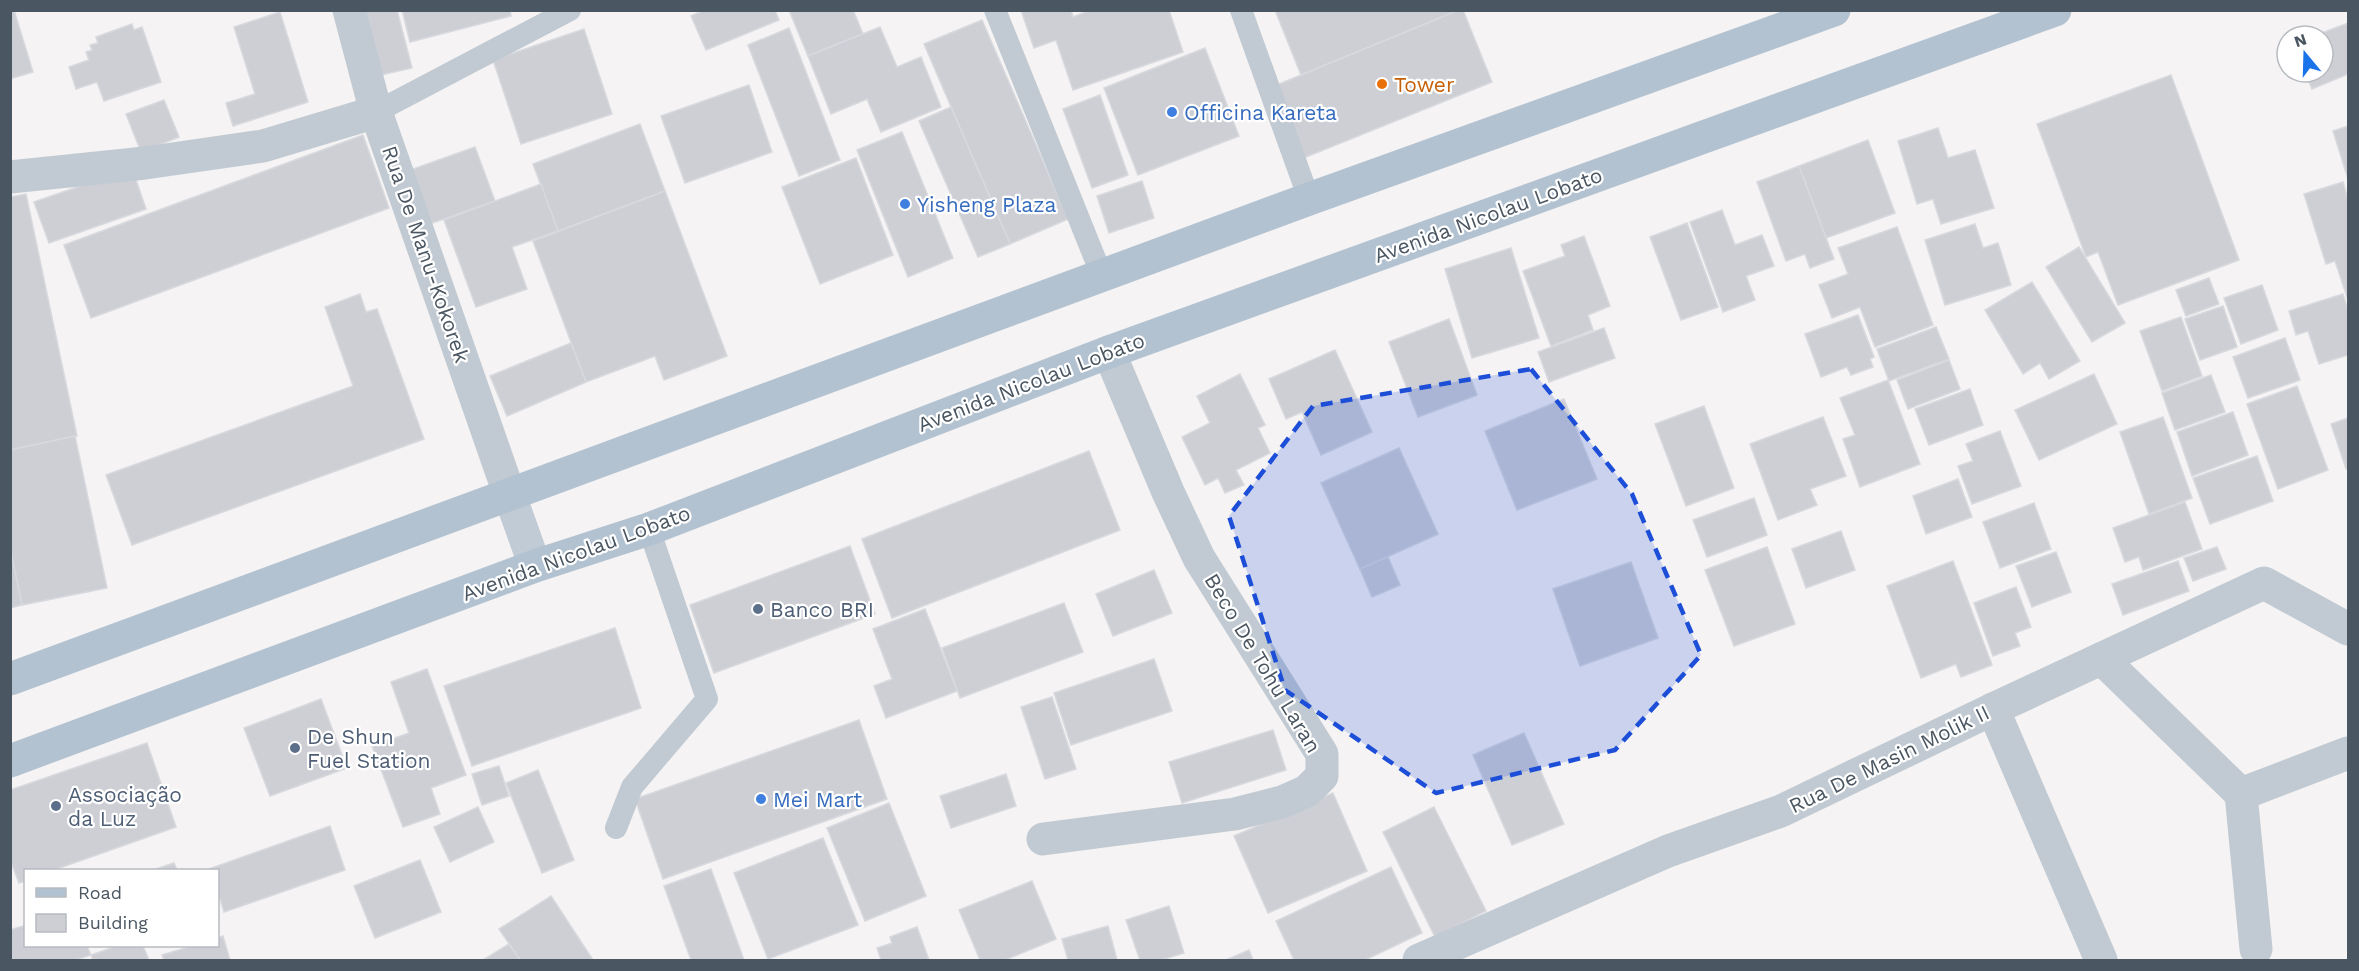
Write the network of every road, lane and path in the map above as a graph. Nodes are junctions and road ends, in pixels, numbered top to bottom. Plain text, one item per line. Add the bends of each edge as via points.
1 (349, 10) edge
2 (570, 10) edge
3 (995, 10) edge
4 (1241, 10) edge
5 (1834, 10) edge
6 (2055, 10) edge
7 (376, 112) junction
8 (10, 177) edge
9 (1309, 199) junction
10 (1102, 276) junction
11 (1109, 352) junction
12 (510, 496) junction
13 (648, 529) junction
14 (535, 566) junction
15 (2349, 629) edge
16 (2102, 659) junction
17 (10, 679) edge
18 (1993, 709) junction
19 (2349, 753) edge
20 (10, 761) edge
21 (2241, 794) junction
22 (616, 828) dead end
23 (1043, 839) dead end
24 (2256, 949) dead end
25 (1419, 960) edge
26 (2102, 960) edge

1 - 7 street, Rua De Manu-Kokorek
2 - 7 lane
3 - 10 lane
4 - 9 lane
5 - 9 main road
6 - 11 main road, Avenida Nicolau Lobato
7 - 8 street via 263,146
7 - 12 street, Rua De Manu-Kokorek
9 - 10 main road
10 - 12 main road
11 - 13 main road, Avenida Nicolau Lobato
11 - 23 street, Beco De Tohu Laran via 1198,558 1322,754 1322,776 1307,791 1282,802 1235,814
12 - 14 street
12 - 17 main road
13 - 14 main road, Avenida Nicolau Lobato
13 - 22 lane via 707,699 632,787
14 - 20 main road, Avenida Nicolau Lobato
15 - 16 street, Rua De Masin Molik II via 2264,583
16 - 18 street, Rua De Masin Molik II
16 - 21 street
18 - 25 street, Rua De Masin Molik II via 1781,811 1668,851
18 - 26 street
19 - 21 street
21 - 24 street

